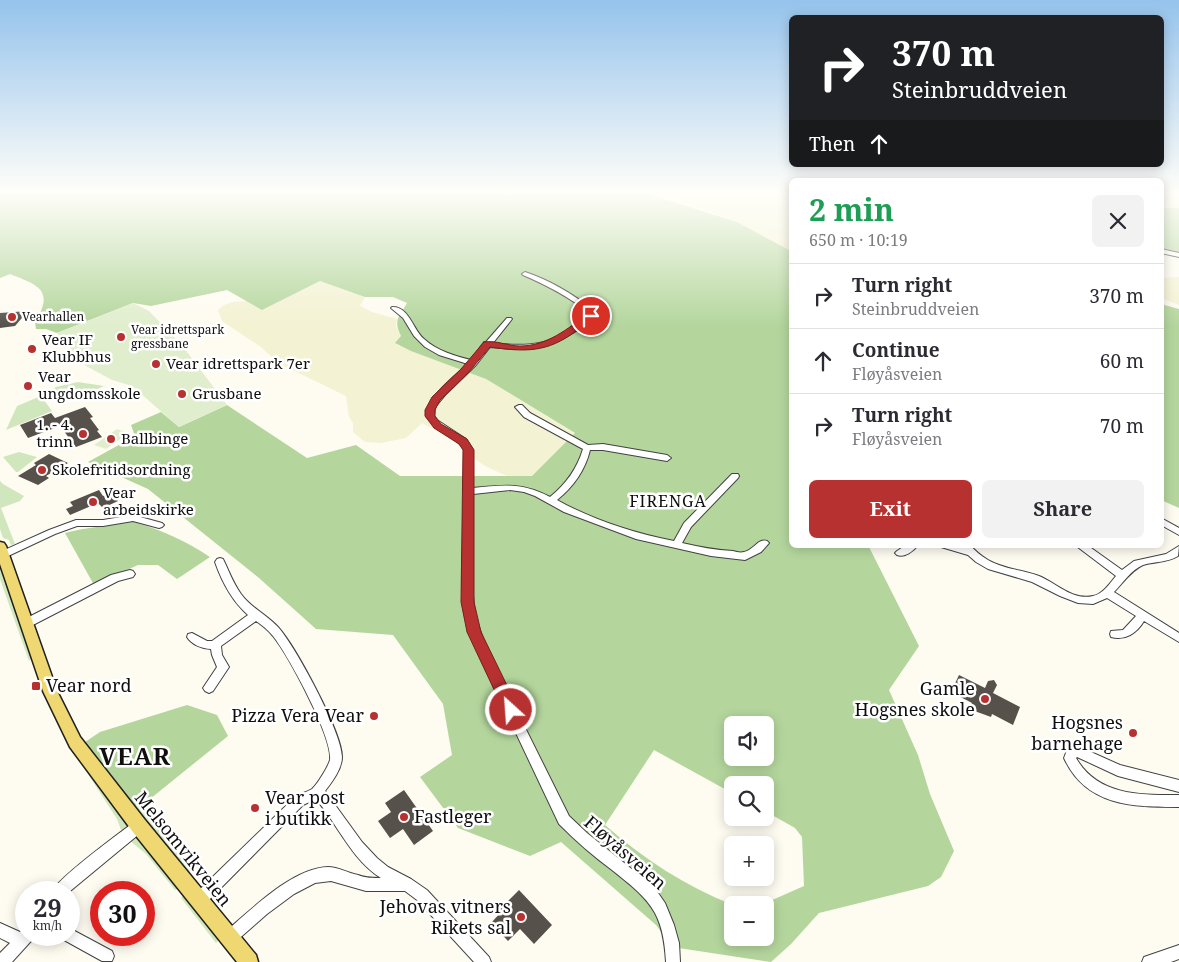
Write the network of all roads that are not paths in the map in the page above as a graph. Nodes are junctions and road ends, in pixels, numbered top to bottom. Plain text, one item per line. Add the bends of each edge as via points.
1 (1164, 252) edge
2 (1179, 255) edge
3 (524, 274) dead end
4 (394, 308) dead end
5 (509, 319) dead end
6 (488, 344) junction
7 (473, 363) junction
8 (519, 407) dead end
9 (587, 448) junction
10 (667, 458) dead end
11 (736, 476) dead end
12 (469, 491) junction
13 (550, 501) junction
14 (1164, 523) edge
15 (159, 525) dead end
16 (1179, 532) edge
17 (764, 543) dead end
18 (676, 546) junction
19 (908, 548) edge
20 (966, 548) edge
21 (1084, 548) edge
22 (1179, 549) edge
23 (2, 551) edge
24 (900, 553) dead end
25 (220, 562) dead end
26 (130, 574) dead end
27 (1123, 576) junction
28 (1107, 593) junction
29 (256, 614) junction
30 (1142, 615) junction
31 (27, 623) junction
32 (1115, 634) dead end
33 (192, 637) dead end
34 (1179, 638) edge
35 (215, 644) junction
36 (209, 688) dead end
37 (1179, 786) edge
38 (318, 792) junction
39 (1179, 801) edge
40 (139, 826) junction
41 (71, 881) edge
42 (407, 884) junction
43 (199, 900) junction
44 (0, 930) edge
45 (15, 935) edge
46 (229, 938) junction
47 (80, 941) edge
48 (17, 946) edge
49 (1179, 952) edge
50 (107, 956) dead end
51 (2, 962) edge
52 (249, 962) edge
53 (484, 962) edge
54 (673, 962) edge
55 (1149, 962) edge

1 - 2 street
3 - 6 street via 585,306 591,311 591,316 561,338 542,346 520,349
4 - 7 street via 406,316 425,344 447,356
5 - 6 street
6 - 7 street
7 - 12 street, Fløyåsveien via 432,403 430,410 437,426 467,446
8 - 9 street
9 - 10 street via 604,447
9 - 13 street via 573,481
11 - 18 street via 687,526
12 - 13 street via 517,488 532,491
12 - 54 street, Fløyåsveien via 468,602 474,632 564,820 657,902 669,927
13 - 18 street via 640,537
14 - 16 street
15 - 23 street, Melsomvikveien via 133,518 76,523
17 - 18 street via 746,556
19 - 24 street
20 - 28 street via 997,569 1037,580 1081,600 1094,600
21 - 27 street
22 - 27 street via 1171,557 1138,564
23 - 31 main road, Melsomvikveien
25 - 29 street via 238,597
26 - 31 street via 115,578
27 - 28 street
28 - 30 street
29 - 35 street
29 - 38 street via 282,640 329,728 336,758
30 - 32 street via 1125,634
30 - 34 street
31 - 40 main road, Melsomvikveien via 50,691 75,742
33 - 35 street via 208,646
35 - 36 street via 223,667
37 - 39 street via 1118,770 1073,749 1070,758 1081,776 1098,789 1150,801
38 - 42 street via 373,864
38 - 43 street via 299,801
40 - 41 street
40 - 43 main road, Melsomvikveien
42 - 46 street via 383,886 328,874 315,875 286,891
42 - 53 street via 422,895
43 - 46 main road, Melsomvikveien
44 - 45 street
46 - 52 main road, Melsomvikveien
47 - 50 street
48 - 51 street
49 - 55 street

